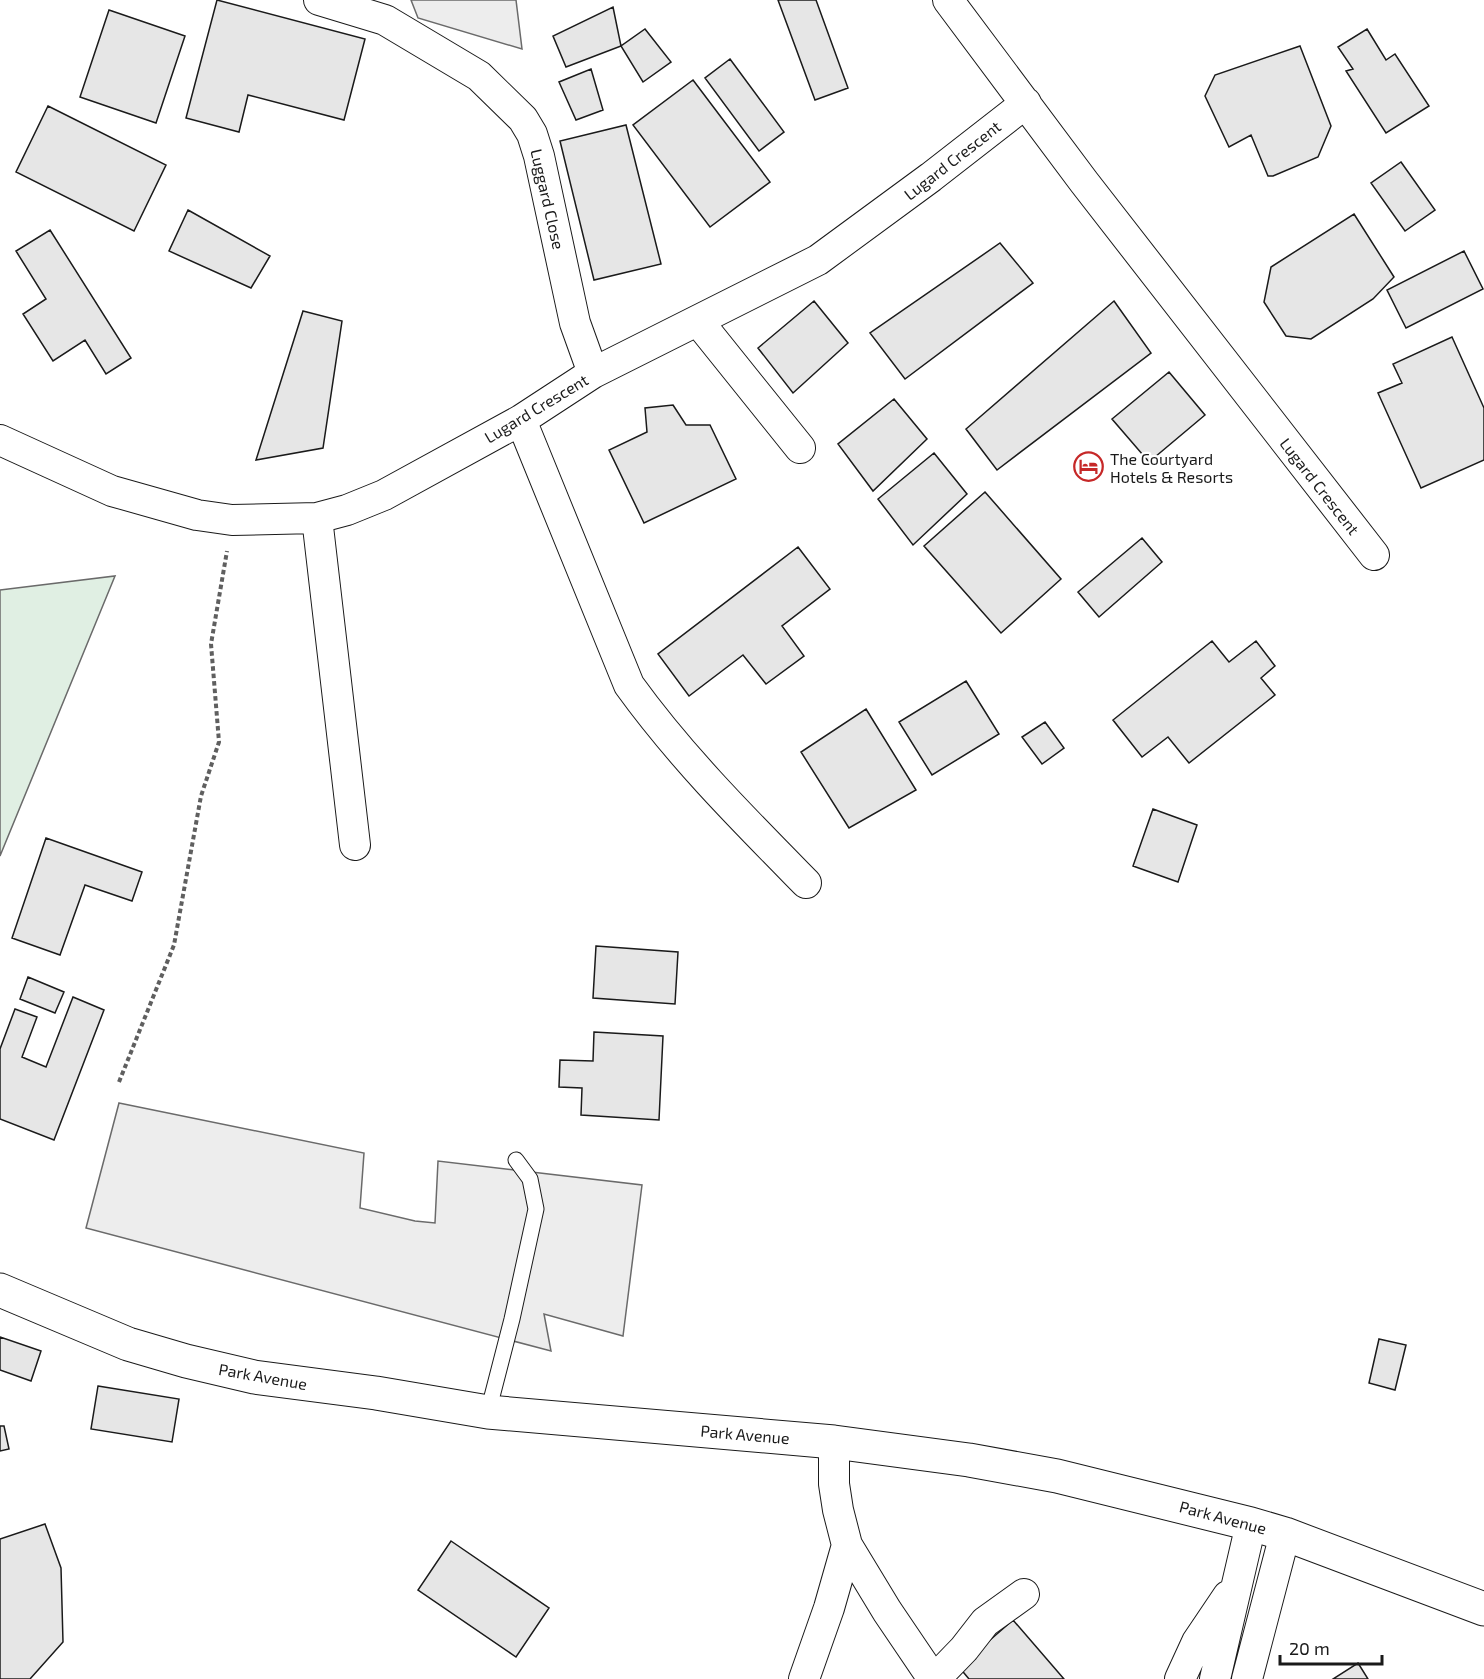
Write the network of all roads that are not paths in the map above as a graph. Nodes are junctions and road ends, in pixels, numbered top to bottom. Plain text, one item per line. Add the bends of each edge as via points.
1 (319, 0) edge
2 (948, 0) edge
3 (1026, 103) junction
4 (698, 321) junction
5 (593, 373) junction
6 (521, 420) junction
7 (0, 440) edge
8 (800, 448) dead end
9 (317, 518) junction
10 (1374, 555) dead end
11 (355, 845) dead end
12 (806, 883) dead end
13 (516, 1160) dead end
14 (0, 1290) edge
15 (488, 1412) junction
16 (834, 1442) junction
17 (1251, 1524) junction
18 (1286, 1534) junction
19 (847, 1545) junction
20 (1236, 1586) junction
21 (1024, 1594) dead end
22 (1484, 1609) edge
23 (804, 1679) edge
24 (934, 1679) edge
25 (1180, 1679) edge
26 (1215, 1679) edge
27 (1247, 1679) edge

1 - 5 street, Luggard Close via 385,20 479,76 523,119 539,156 575,323
2 - 3 street, Lugard Crescent
3 - 4 street, Lugard Crescent via 818,260
3 - 10 street, Lugard Crescent
4 - 5 street, Lugard Crescent
4 - 8 street
5 - 6 street, Lugard Crescent
6 - 9 street, Lugard Crescent via 384,495
6 - 12 street via 630,685 654,719 712,785
7 - 9 street, Lugard Crescent via 112,491 197,515 232,520
9 - 11 street
13 - 15 lane via 530,1179 536,1209
14 - 15 street, Park Avenue via 128,1344 186,1361 254,1377
15 - 16 street, Park Avenue
16 - 17 street, Park Avenue via 1058,1476
16 - 19 street via 834,1484
17 - 18 street, Park Avenue
17 - 20 street
18 - 22 street, Park Avenue
18 - 27 street
19 - 23 street
19 - 24 street
20 - 25 street via 1197,1642
20 - 26 street
21 - 24 street via 985,1622

